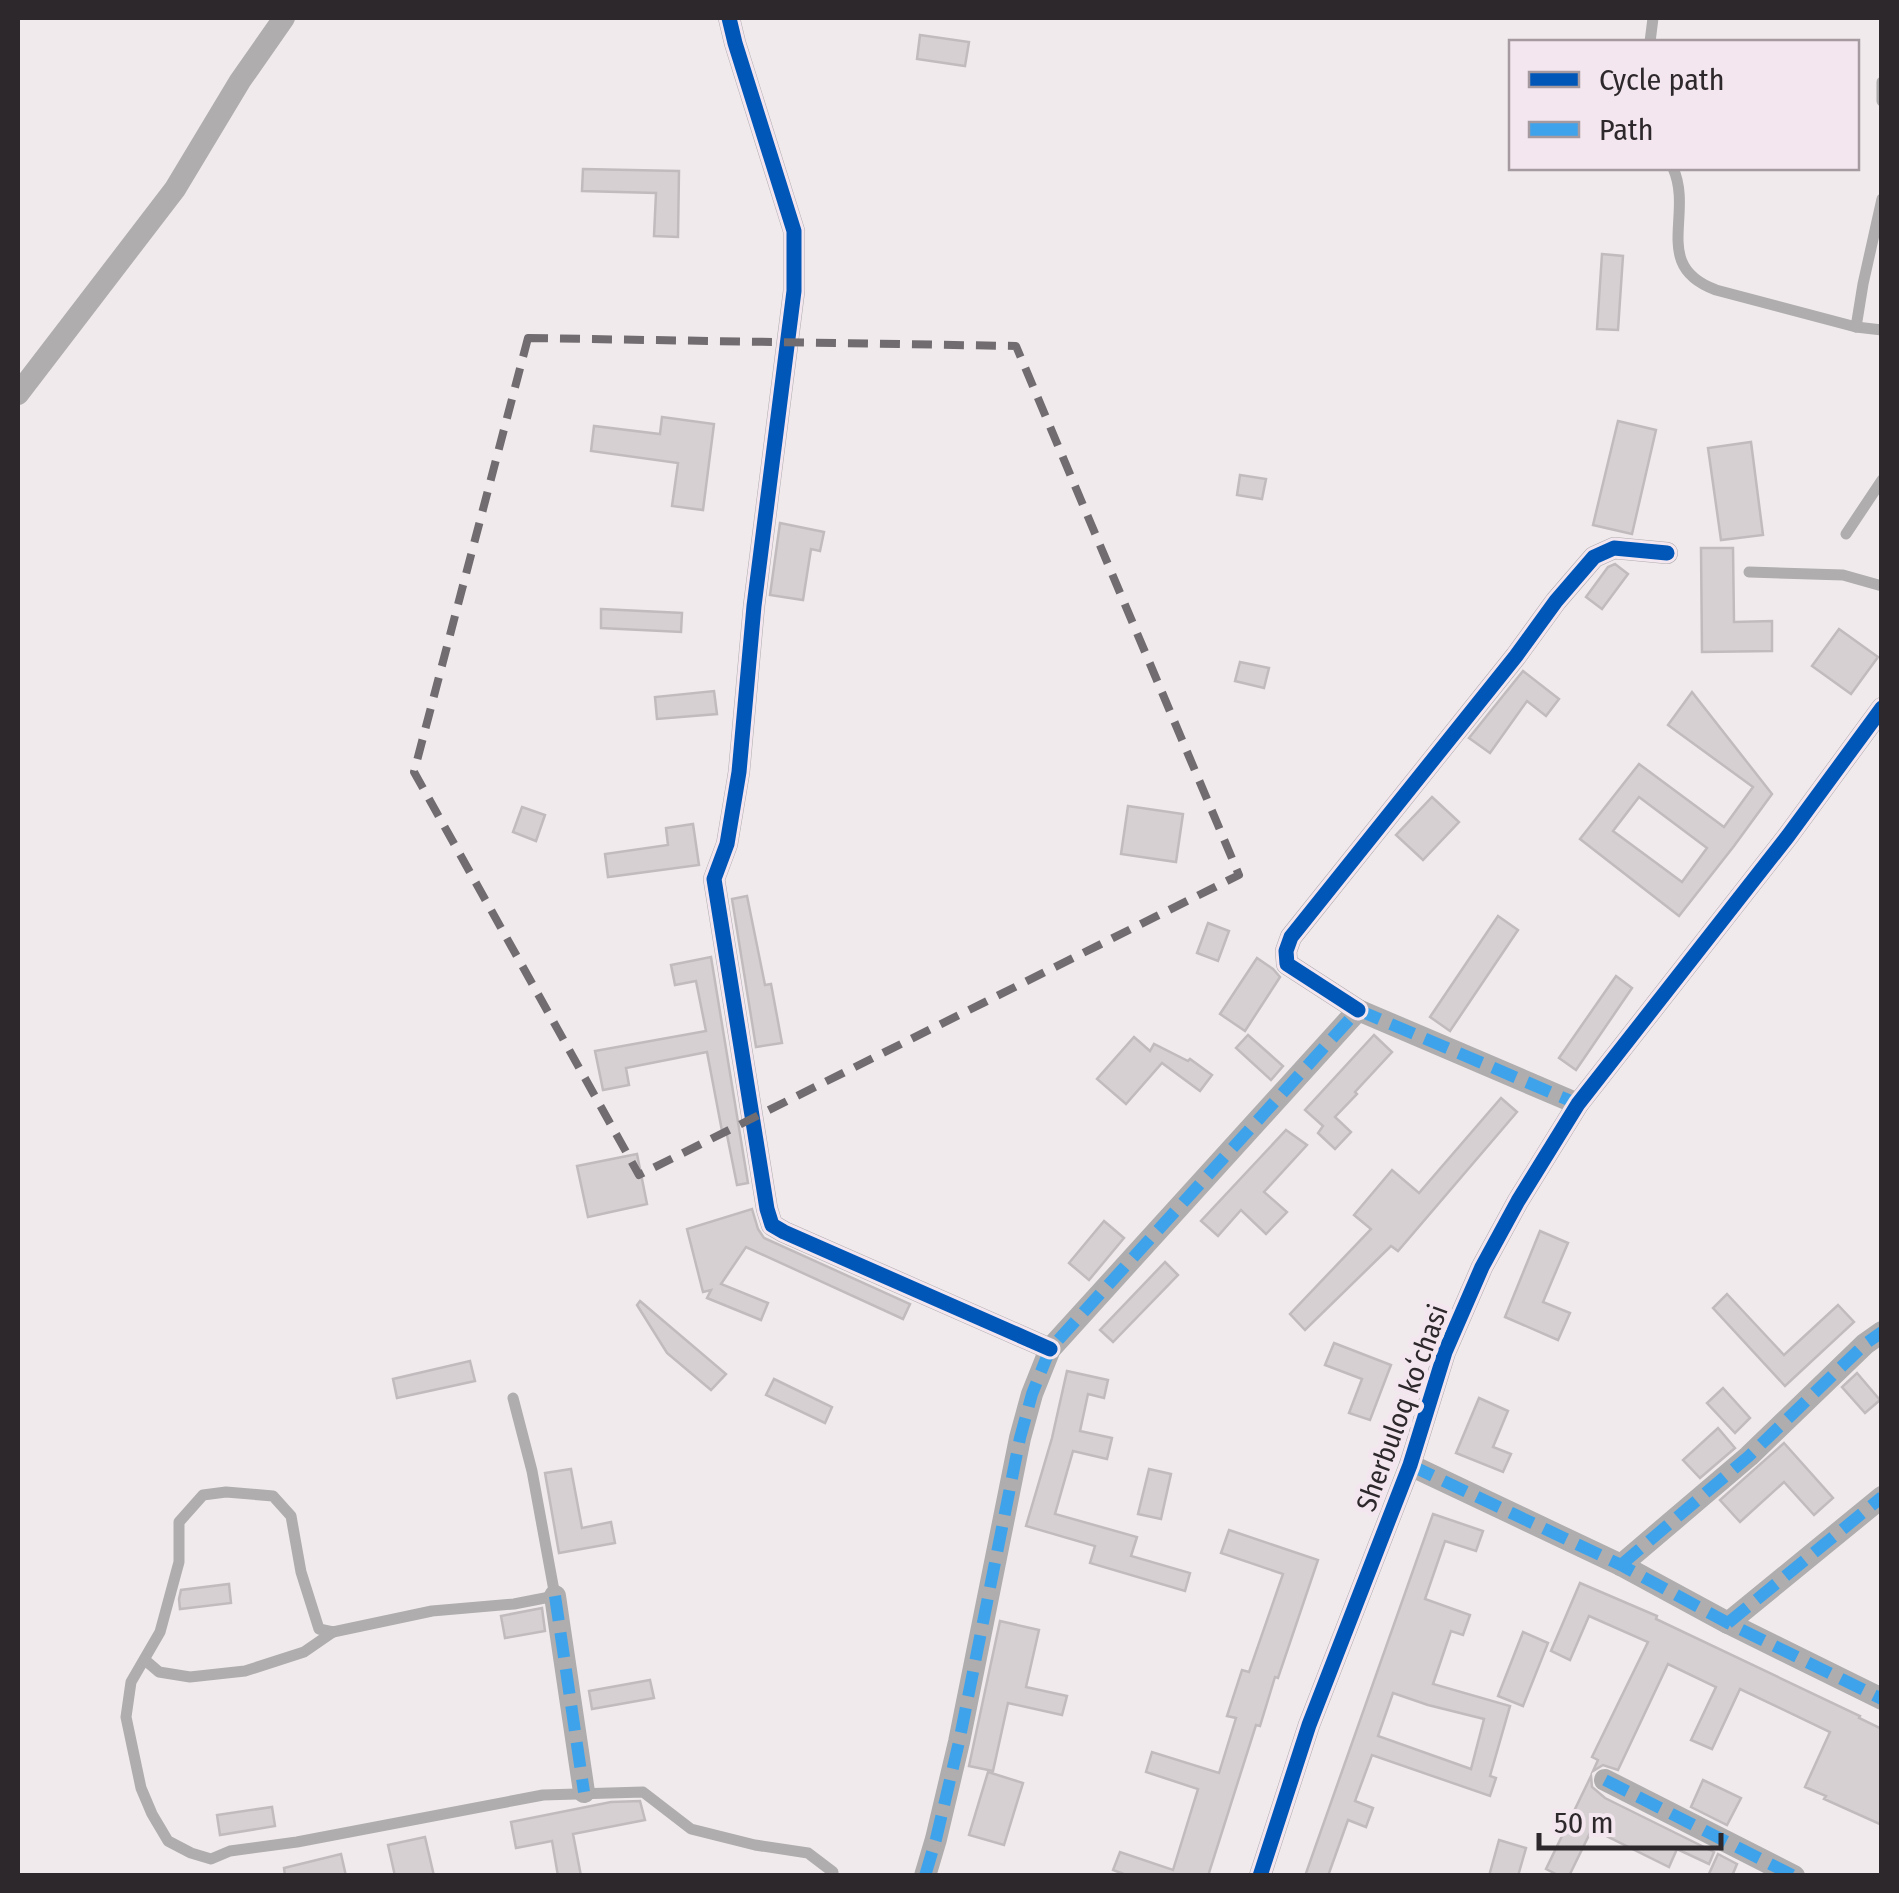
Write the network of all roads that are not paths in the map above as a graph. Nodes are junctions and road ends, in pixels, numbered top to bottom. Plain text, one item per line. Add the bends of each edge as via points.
1 (284, 18) edge
2 (729, 18) edge
3 (1882, 82) edge
4 (1882, 100) edge
5 (1674, 170) edge
6 (1882, 199) edge
7 (1856, 327) junction
8 (1882, 330) edge
9 (18, 394) edge
10 (1882, 480) edge
11 (1846, 534) dead end
12 (1667, 553) dead end
13 (1749, 572) dead end
14 (1882, 586) edge
15 (1882, 708) edge
16 (1358, 1010) junction
17 (1578, 1104) junction
18 (1882, 1332) edge
19 (1050, 1349) junction
20 (513, 1398) dead end
21 (1410, 1465) junction
22 (1882, 1497) edge
23 (1621, 1566) junction
24 (555, 1596) junction
25 (1728, 1623) junction
26 (332, 1632) junction
27 (145, 1660) junction
28 (1882, 1699) edge
29 (1605, 1780) dead end
30 (584, 1792) junction
31 (833, 1876) edge
32 (925, 1876) edge
33 (1260, 1876) edge
34 (1794, 1876) edge

1 - 9 street via 175,189
2 - 19 street via 794,231 794,291 740,772 714,878 767,1209 772,1225 784,1232
3 - 4 lane
5 - 7 lane via 1679,252 1690,276 1716,290
6 - 7 lane
7 - 8 lane
10 - 11 lane
12 - 16 street via 1614,548 1594,557 1291,937 1287,964
13 - 14 lane via 1844,575
15 - 17 street, Sherbuloq koʻchasi
16 - 17 street
16 - 19 street
17 - 21 street, Sherbuloq koʻchasi via 1482,1268 1445,1352
18 - 23 street
19 - 32 street via 1020,1438
20 - 24 lane
21 - 23 street
21 - 33 street, Sherbuloq koʻchasi
22 - 25 street
23 - 25 street
24 - 26 lane
24 - 30 street
25 - 28 street
26 - 27 lane via 304,1652 245,1671 190,1677 159,1672
26 - 27 lane via 320,1629 291,1516 273,1496 203,1495 179,1522 179,1562
27 - 30 lane via 131,1682 126,1717 137,1771 168,1841 190,1853 211,1859
29 - 34 street
30 - 31 lane via 643,1792 690,1829 808,1854

